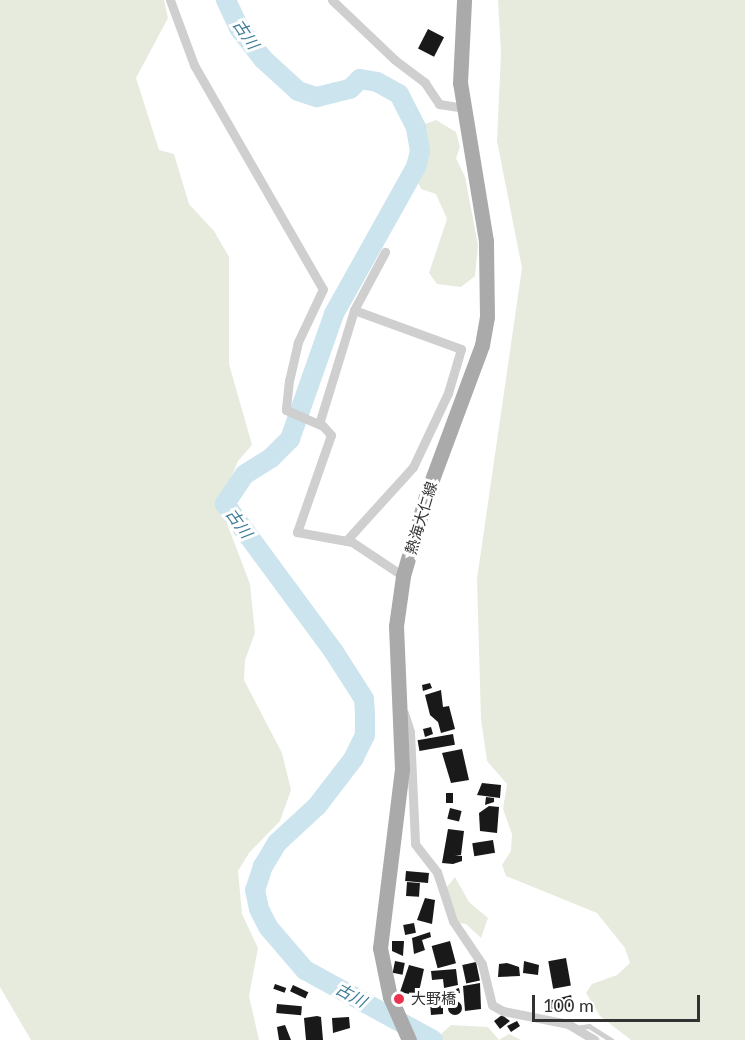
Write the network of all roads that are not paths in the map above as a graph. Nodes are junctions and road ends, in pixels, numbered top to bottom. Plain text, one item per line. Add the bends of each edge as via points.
1 (170, 0) edge
2 (332, 0) edge
3 (464, 0) edge
4 (464, 108) junction
5 (385, 252) dead end
6 (354, 310) junction
7 (315, 423) junction
8 (346, 541) junction
9 (403, 576) junction
10 (399, 703) junction
11 (576, 1028) junction
12 (590, 1038) edge
13 (409, 1040) edge
14 (611, 1040) edge

1 - 7 street via 194,65 323,289 292,361 288,412
2 - 4 street via 394,60 426,83 439,104
3 - 4 main road, 熱海大仁線 via 459,55
4 - 9 main road, 熱海大仁線 via 486,241 487,317 482,345 427,493
5 - 6 street
6 - 7 street
6 - 8 street via 459,347 462,352 448,393 408,475
7 - 8 street via 331,435 297,532
8 - 9 street
9 - 10 main road, 熱海大仁線 via 396,626
10 - 11 street via 410,732 415,844 437,872 453,921 482,964 492,1005
10 - 13 main road, 熱海大仁線 via 402,769 380,948 395,1008
11 - 12 street
11 - 14 lane via 589,1026

